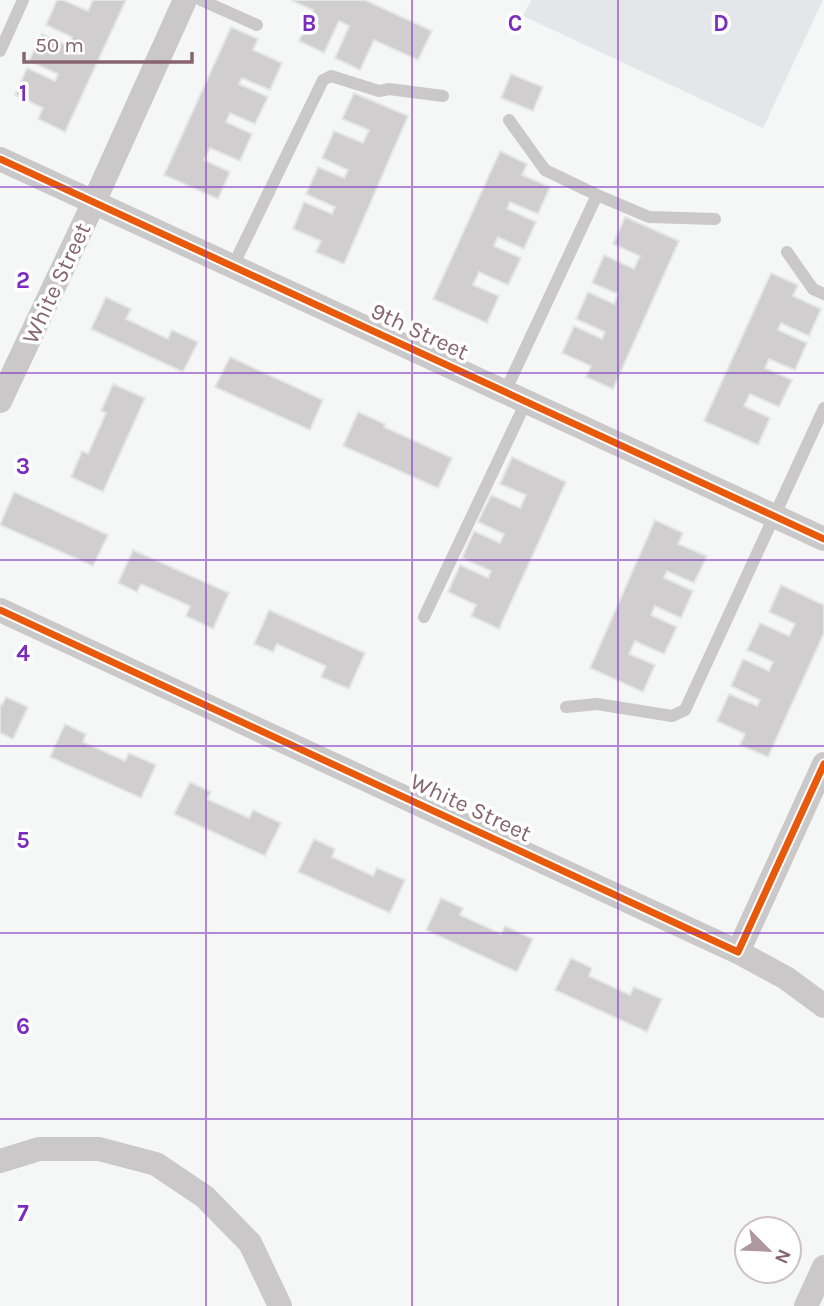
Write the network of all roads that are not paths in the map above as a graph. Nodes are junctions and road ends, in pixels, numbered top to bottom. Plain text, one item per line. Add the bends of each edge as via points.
1 (23, 0) edge
2 (185, 0) edge
3 (201, 0) edge
4 (257, 25) dead end
5 (0, 51) edge
6 (443, 96) dead end
7 (509, 120) dead end
8 (0, 159) edge
9 (597, 195) junction
10 (94, 202) junction
11 (715, 219) dead end
12 (787, 252) dead end
13 (233, 266) junction
14 (824, 294) edge
15 (515, 397) junction
16 (0, 401) edge
17 (824, 408) edge
18 (773, 516) junction
19 (824, 539) edge
20 (0, 610) edge
21 (424, 617) dead end
22 (566, 707) dead end
23 (824, 764) edge
24 (738, 952) junction
25 (824, 1006) edge
26 (0, 1161) edge
27 (824, 1267) edge
28 (280, 1306) edge
29 (806, 1306) edge

1 - 5 lane
2 - 10 street, White Street
3 - 4 lane
6 - 13 lane via 379,91 331,76 323,79
7 - 9 lane via 545,170
8 - 10 street, 9th Street
9 - 11 lane via 649,217
9 - 15 lane
10 - 13 street, 9th Street
10 - 16 street, White Street
12 - 14 lane via 813,289
13 - 15 street, 9th Street
15 - 18 street, 9th Street
15 - 21 lane
17 - 18 lane
18 - 19 street, 9th Street
18 - 22 lane via 685,710 672,716 597,704
20 - 24 street, White Street
23 - 24 street
24 - 25 street, White Street via 786,978
26 - 28 street via 38,1149 99,1149 156,1164 205,1197 250,1243
27 - 29 street

